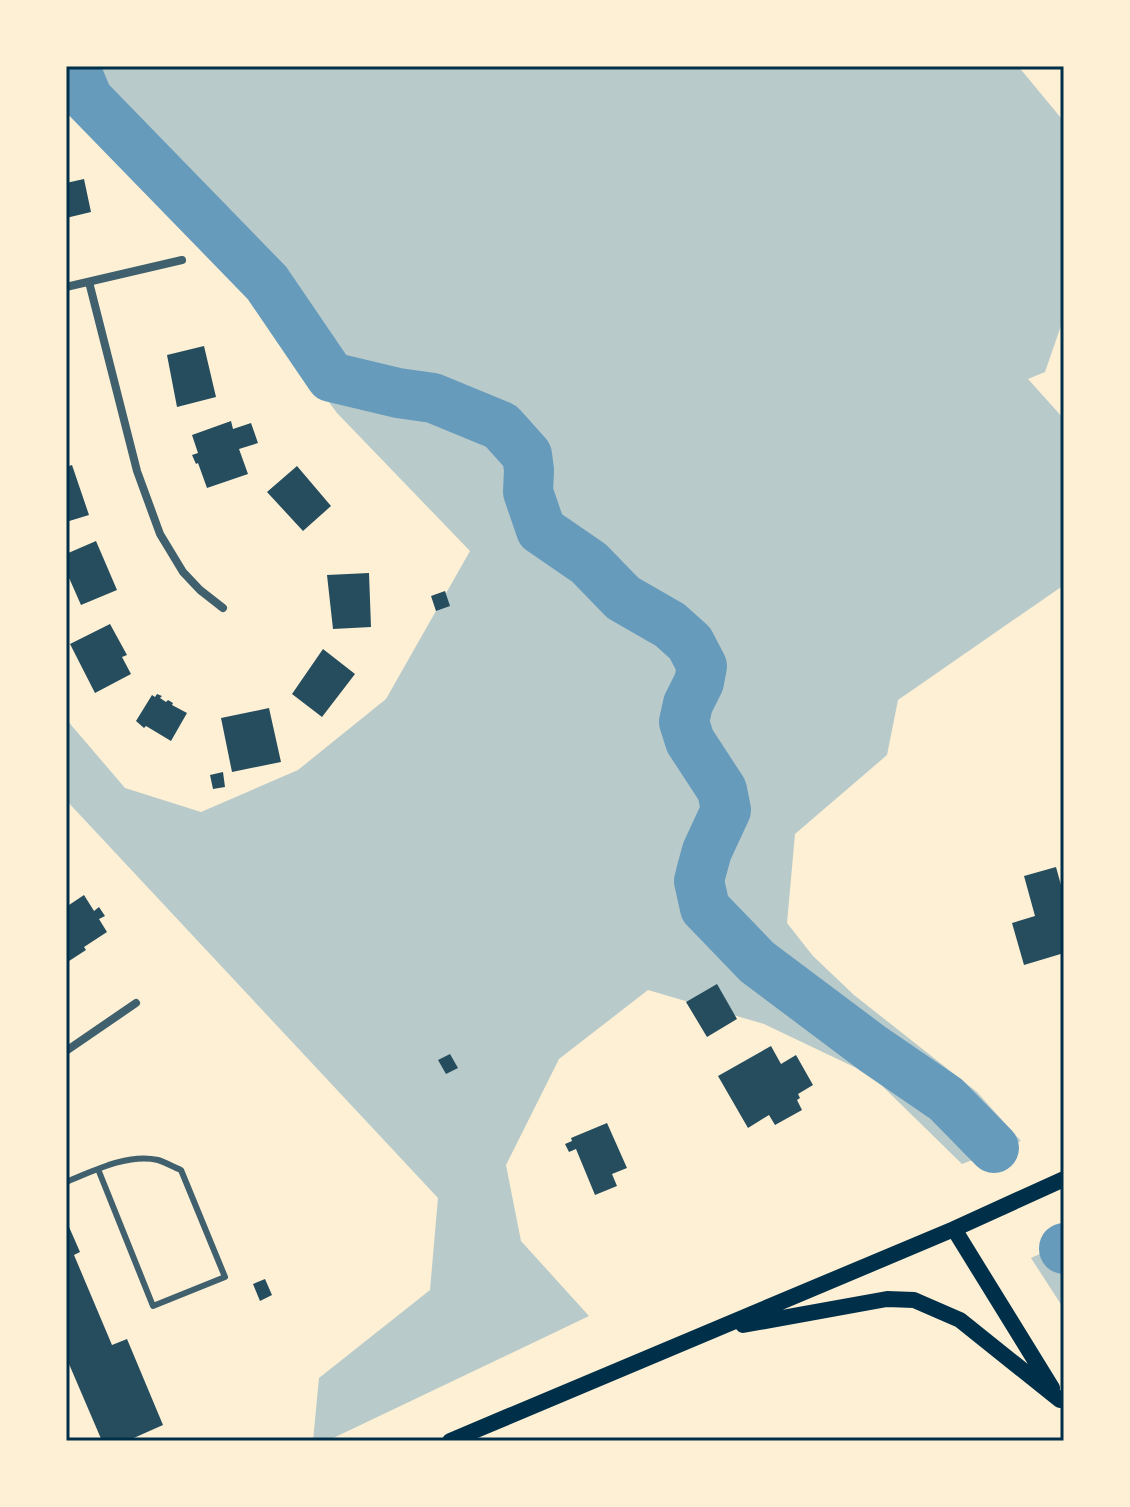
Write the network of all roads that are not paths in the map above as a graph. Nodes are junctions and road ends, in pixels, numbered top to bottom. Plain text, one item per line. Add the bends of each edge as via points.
1 (182, 260) dead end
2 (89, 282) junction
3 (66, 287) edge
4 (223, 608) dead end
5 (136, 1003) dead end
6 (66, 1051) edge
7 (98, 1169) junction
8 (1064, 1179) edge
9 (66, 1182) edge
10 (954, 1229) junction
11 (714, 1330) junction
12 (1062, 1403) edge
13 (450, 1441) edge

1 - 2 street
2 - 3 street
2 - 4 street via 137,471 160,534 183,572
5 - 6 street
7 - 7 lane via 153,1306 225,1277 181,1170 157,1160 134,1159
7 - 9 lane
8 - 10 main road
10 - 11 main road
10 - 12 main road
11 - 12 main road via 887,1299 914,1300 960,1320
11 - 13 main road

